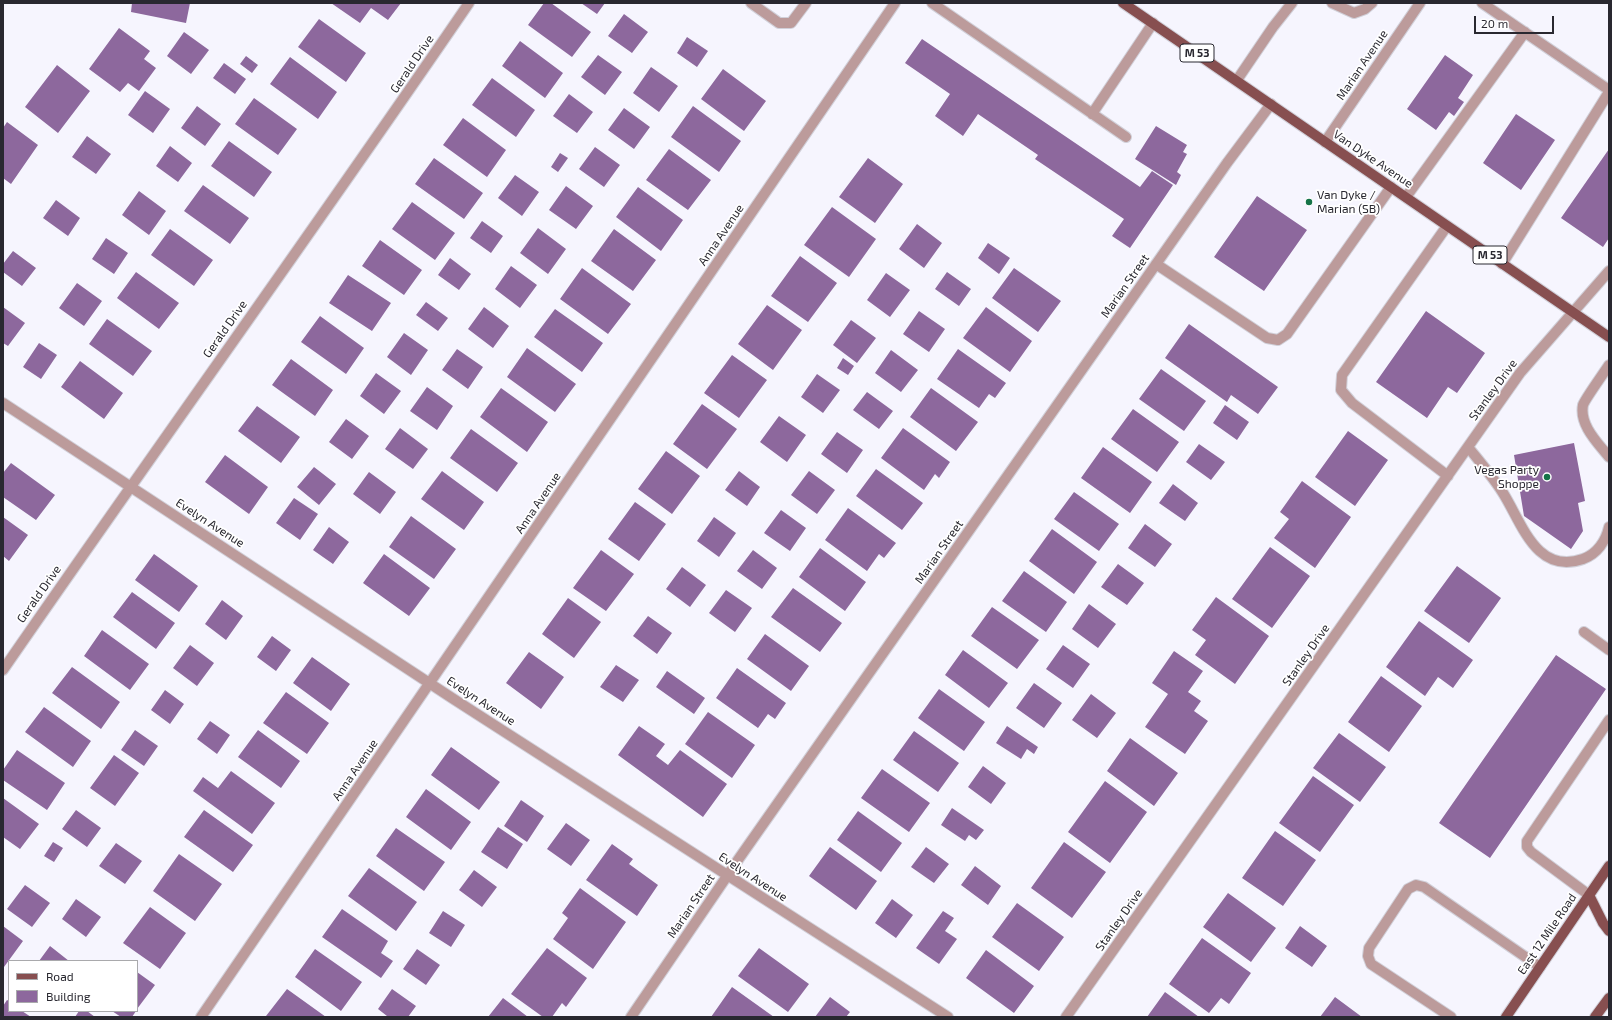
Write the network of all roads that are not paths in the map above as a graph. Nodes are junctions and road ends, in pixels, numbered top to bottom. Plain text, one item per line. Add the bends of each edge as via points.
1 (469, 3) edge
2 (751, 3) edge
3 (806, 3) edge
4 (895, 3) edge
5 (932, 3) edge
6 (1123, 3) edge
7 (1292, 3) edge
8 (1332, 3) edge
9 (1372, 3) edge
10 (1419, 3) edge
11 (1482, 3) edge
12 (1153, 23) junction
13 (1525, 32) junction
14 (1237, 80) junction
15 (1609, 91) edge
16 (1271, 104) junction
17 (1092, 114) junction
18 (1126, 137) dead end
19 (1325, 142) junction
20 (1391, 187) junction
21 (1406, 197) junction
22 (1447, 226) junction
23 (1156, 264) junction
24 (1502, 264) junction
25 (1609, 271) edge
26 (1573, 313) junction
27 (1609, 337) edge
28 (1609, 365) edge
29 (3, 402) edge
30 (1468, 447) junction
31 (1609, 458) edge
32 (1448, 476) junction
33 (130, 486) junction
34 (1609, 528) edge
35 (1584, 632) dead end
36 (1609, 650) edge
37 (3, 670) edge
38 (430, 683) junction
39 (1609, 720) edge
40 (1609, 866) edge
41 (727, 876) junction
42 (1589, 895) junction
43 (1609, 931) edge
44 (1540, 967) junction
45 (1609, 998) edge
46 (201, 1017) edge
47 (631, 1017) edge
48 (948, 1017) edge
49 (1066, 1017) edge
50 (1451, 1017) edge
51 (1506, 1017) edge
52 (1595, 1017) edge

1 - 33 street, Gerald Drive via 374,142
2 - 3 street via 779,23 791,23
4 - 38 street, Anna Avenue
5 - 17 street
6 - 12 main road, Van Dyke Avenue / M 53
7 - 14 street
8 - 9 street via 1354,13
10 - 19 street, Marian Avenue
11 - 13 street
12 - 14 main road, Van Dyke Avenue / M 53
12 - 17 street
13 - 15 street
13 - 21 street
14 - 16 main road, Van Dyke Avenue / M 53
15 - 24 street
16 - 19 main road, Van Dyke Avenue / M 53
16 - 23 street, Marian Street
17 - 18 street
19 - 20 main road, Van Dyke Avenue / M 53
20 - 21 main road, Van Dyke Avenue / M 53
20 - 23 street via 1287,334 1278,340 1267,338
21 - 22 main road, Van Dyke Avenue / M 53
22 - 24 main road, Van Dyke Avenue / M 53
22 - 32 street via 1342,375 1342,390 1352,403
23 - 41 street, Marian Street
24 - 26 main road, Van Dyke Avenue / M 53
25 - 26 street, Stanley Drive
26 - 27 main road, Van Dyke Avenue / M 53
26 - 30 street, Stanley Drive via 1520,373
28 - 31 street via 1583,405 1584,420 1590,433
29 - 33 street, Evelyn Avenue
30 - 32 street, Stanley Drive
30 - 34 street via 1504,494 1531,542 1552,560 1565,563 1588,557 1600,546
32 - 49 street, Stanley Drive
33 - 37 street, Gerald Drive
33 - 38 street, Evelyn Avenue
35 - 36 street
38 - 41 street, Evelyn Avenue
38 - 46 street, Anna Avenue
39 - 42 street via 1527,841 1527,847 1531,852
40 - 42 main road, East 12 Mile Road
41 - 47 street, Marian Street
41 - 48 street, Evelyn Avenue
42 - 43 main road
42 - 44 main road, East 12 Mile Road
44 - 50 street via 1424,887 1416,885 1408,889 1369,948 1368,956 1371,964
44 - 51 main road, East 12 Mile Road
45 - 52 main road

